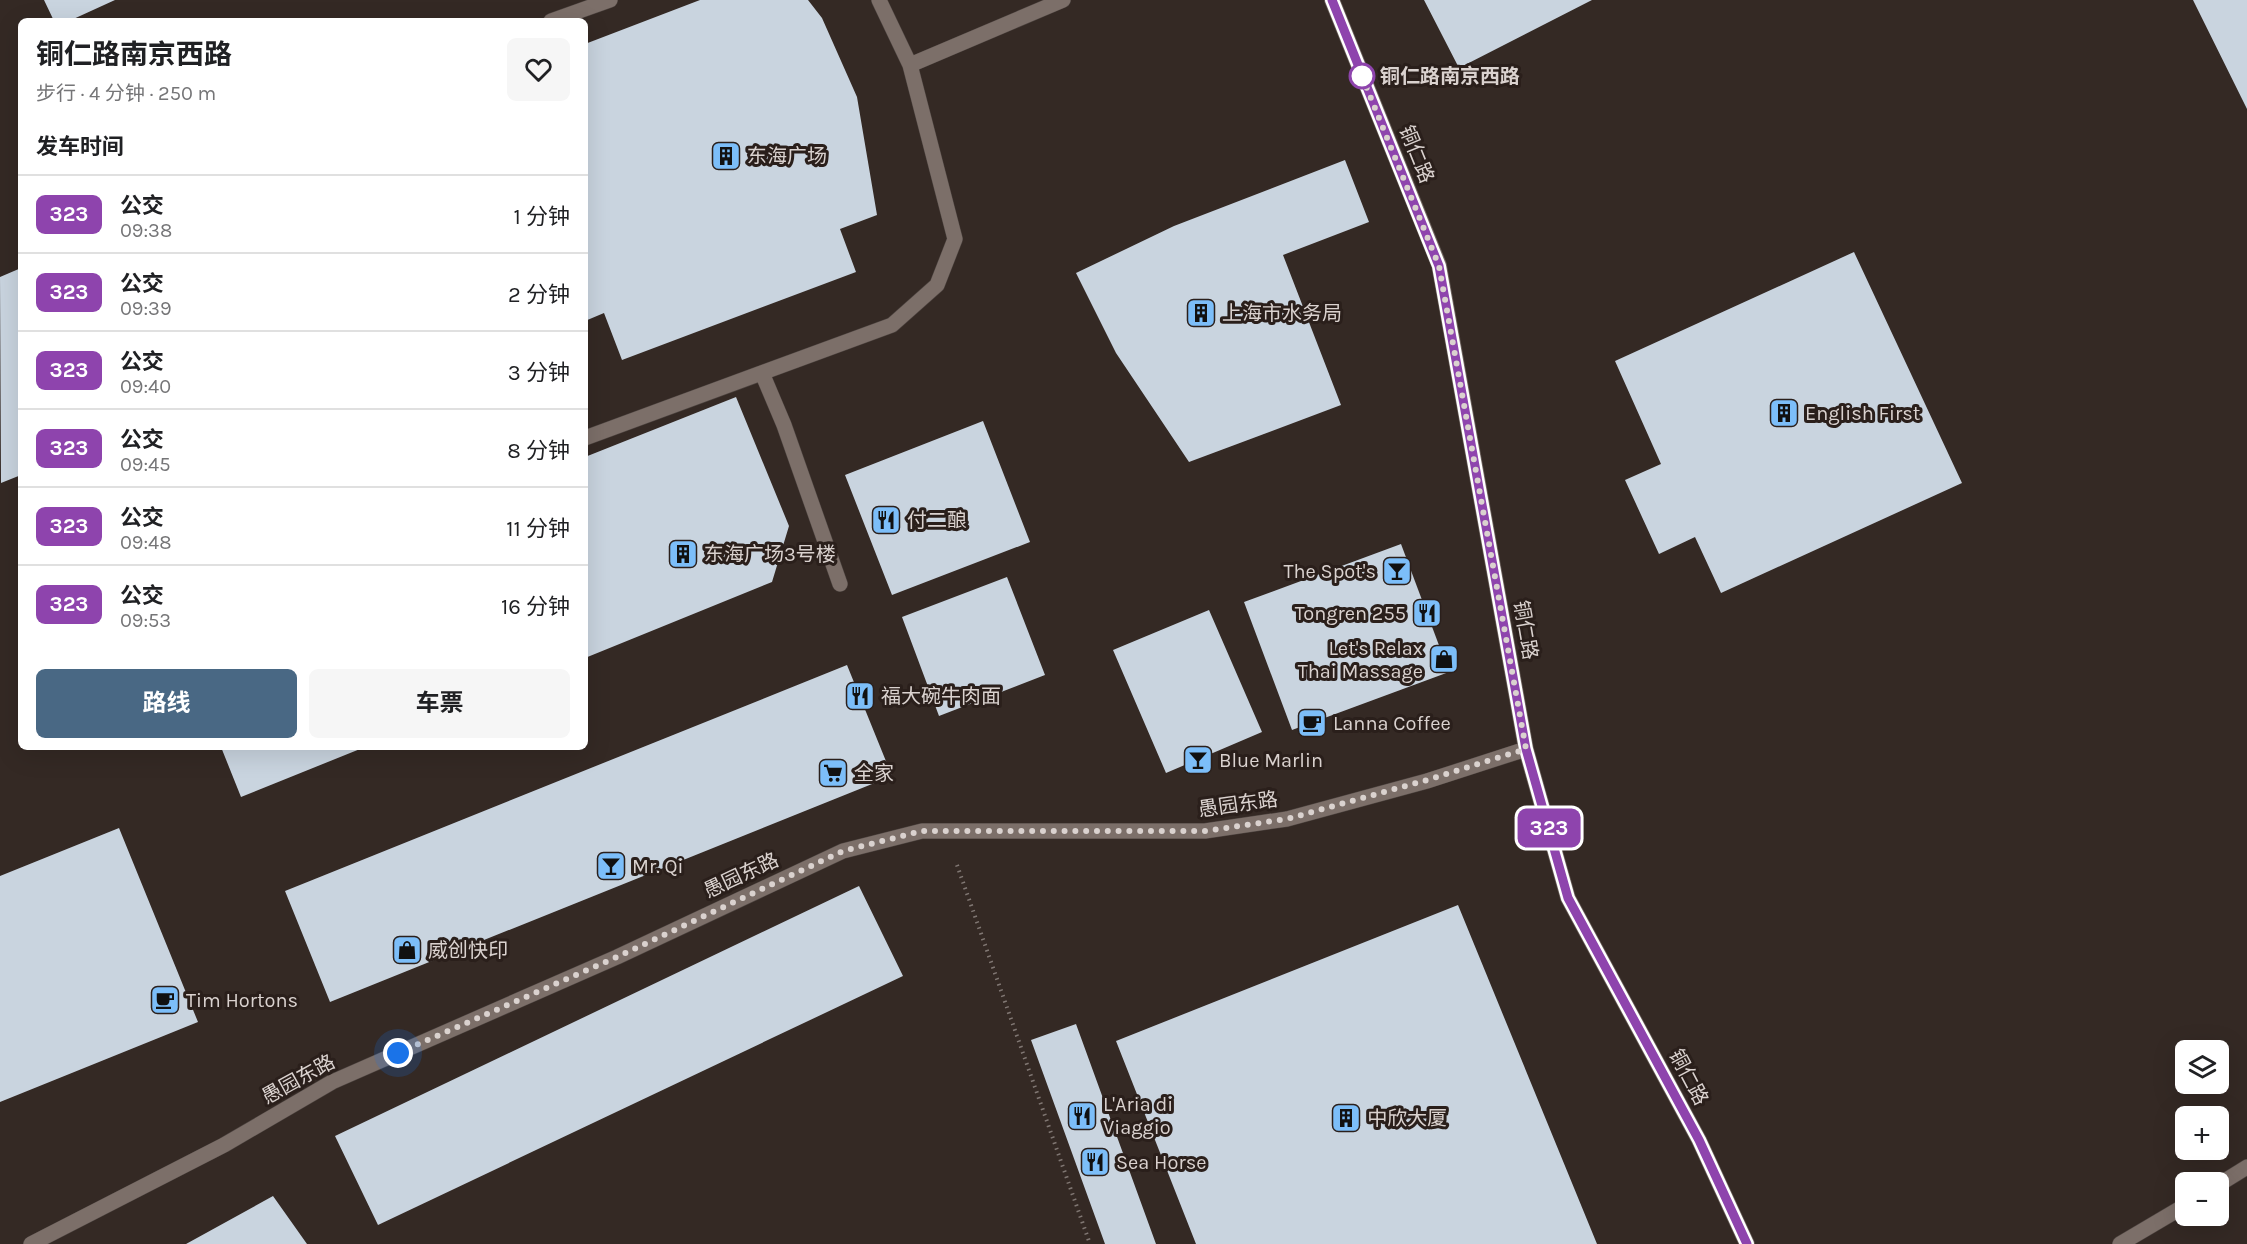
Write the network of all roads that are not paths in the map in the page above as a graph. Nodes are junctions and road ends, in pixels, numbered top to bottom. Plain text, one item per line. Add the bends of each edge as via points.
1 (610, 0) edge
2 (879, 0) edge
3 (1063, 0) edge
4 (1332, 0) edge
5 (559, 18) edge
6 (910, 65) junction
7 (762, 373) junction
8 (588, 437) edge
9 (840, 584) dead end
10 (1526, 749) junction
11 (2247, 1167) edge
12 (2229, 1178) edge
13 (2175, 1211) edge
14 (31, 1244) edge
15 (1747, 1244) edge
16 (2120, 1244) edge

1 - 5 street
2 - 6 street
3 - 6 street
4 - 10 street, 铜仁路 via 1439,266
6 - 7 street via 955,239 937,285 892,325
7 - 8 street
7 - 9 street
10 - 14 street, 愚园东路 via 1287,819 1205,831 922,831 843,851 617,957 332,1082 224,1145
10 - 15 street, 铜仁路 via 1568,898 1699,1140
11 - 12 street
13 - 16 street

